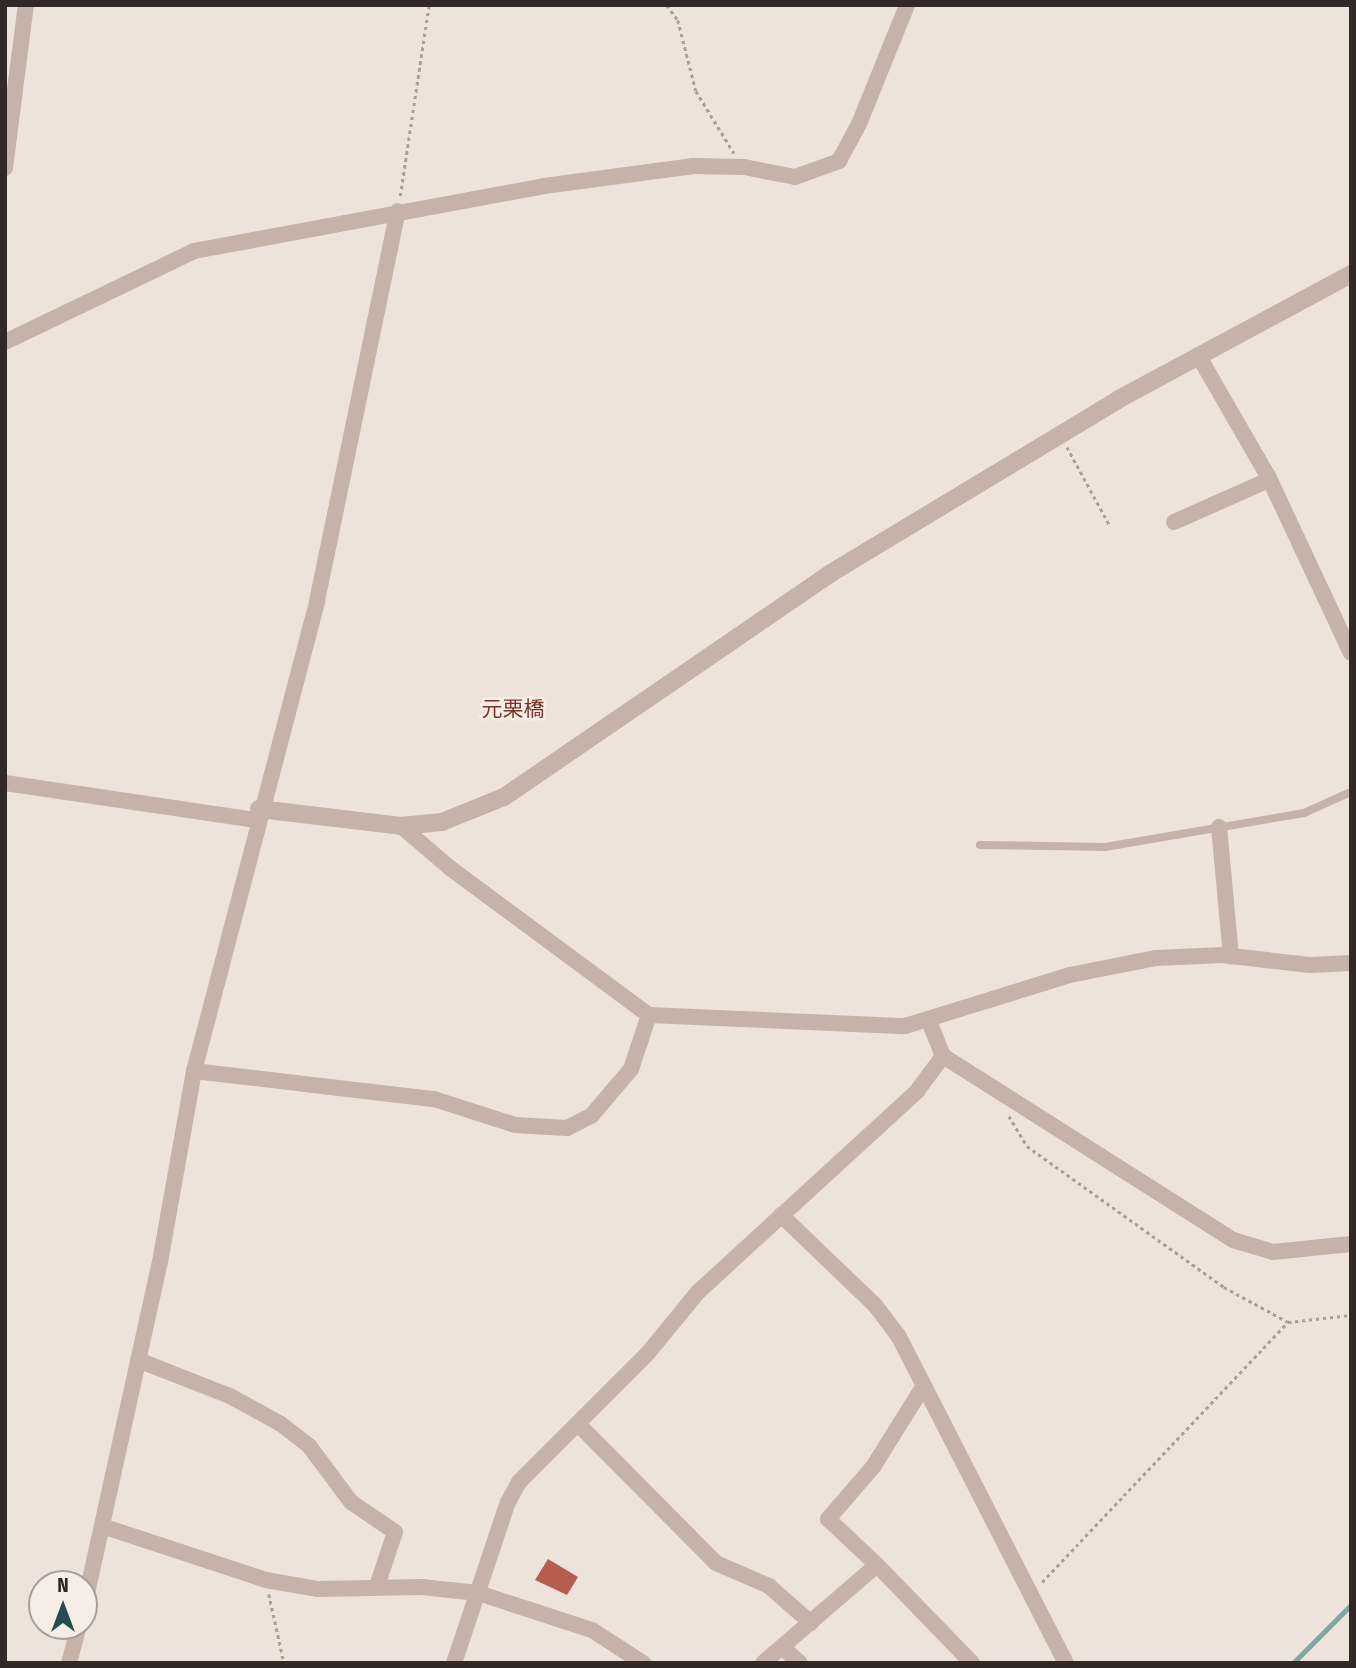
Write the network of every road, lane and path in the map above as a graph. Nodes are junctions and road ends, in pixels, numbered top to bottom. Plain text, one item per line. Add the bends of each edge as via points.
1 (26, 5) edge
2 (429, 5) edge
3 (667, 5) edge
4 (907, 5) edge
5 (11, 62) edge
6 (744, 167) junction
7 (5, 168) edge
8 (398, 211) junction
9 (1351, 274) edge
10 (5, 342) edge
11 (1198, 355) junction
12 (1061, 435) junction
13 (1269, 480) junction
14 (1174, 522) dead end
15 (1109, 524) dead end
16 (1351, 653) edge
17 (5, 783) edge
18 (1351, 792) edge
19 (258, 815) junction
20 (401, 826) junction
21 (1219, 827) junction
22 (981, 845) dead end
23 (1231, 956) junction
24 (1351, 963) edge
25 (649, 1016) junction
26 (929, 1021) junction
27 (943, 1056) junction
28 (194, 1072) junction
29 (991, 1086) junction
30 (781, 1215) junction
31 (1351, 1244) edge
32 (1351, 1315) edge
33 (1288, 1322) junction
34 (138, 1360) junction
35 (923, 1387) junction
36 (579, 1425) junction
37 (105, 1527) junction
38 (877, 1565) junction
39 (94, 1570) edge
40 (266, 1580) junction
41 (377, 1586) junction
42 (478, 1593) junction
43 (1029, 1593) junction
44 (811, 1623) junction
45 (75, 1640) edge
46 (782, 1647) junction
47 (69, 1663) edge
48 (284, 1663) edge
49 (454, 1663) edge
50 (643, 1663) edge
51 (763, 1663) edge
52 (800, 1663) edge
53 (972, 1663) edge
54 (1066, 1663) edge

1 - 5 street
2 - 8 path
3 - 6 path via 677,20 696,91
4 - 6 street via 859,124 839,161 795,177
5 - 7 street
6 - 8 street via 695,166
8 - 10 street via 194,251
8 - 19 street via 317,601
9 - 11 street
11 - 12 street
11 - 13 street
12 - 15 path
12 - 20 street via 800,594 536,779 442,822
13 - 14 street
13 - 16 street
17 - 19 street
18 - 21 lane via 1304,813
19 - 20 street
19 - 28 street
20 - 25 street via 450,869
21 - 22 lane via 1105,847
21 - 23 street
23 - 24 street via 1309,965
23 - 26 street via 1156,958 1070,975
25 - 26 street via 905,1026
25 - 28 street via 632,1069 592,1115 566,1128 515,1125 434,1099
26 - 27 street
27 - 29 street
27 - 30 street via 917,1091
28 - 34 street
29 - 31 street via 1233,1240 1273,1252
29 - 33 path via 1027,1146 1224,1287
30 - 35 street via 875,1305 898,1335
30 - 36 street via 698,1293 649,1353
32 - 33 path
33 - 43 path
34 - 37 street via 114,1460
34 - 41 street via 230,1396 281,1424 310,1447 351,1502 395,1532
35 - 38 street via 873,1466 828,1519
35 - 43 street
36 - 42 street via 519,1482
36 - 44 street via 716,1563 769,1587
37 - 39 street
37 - 40 street
38 - 44 street
38 - 53 street
40 - 41 street via 318,1589
40 - 48 path
41 - 42 street
42 - 49 street
42 - 50 street via 592,1630
43 - 54 street
44 - 46 street
45 - 47 street
46 - 51 street
46 - 52 street

